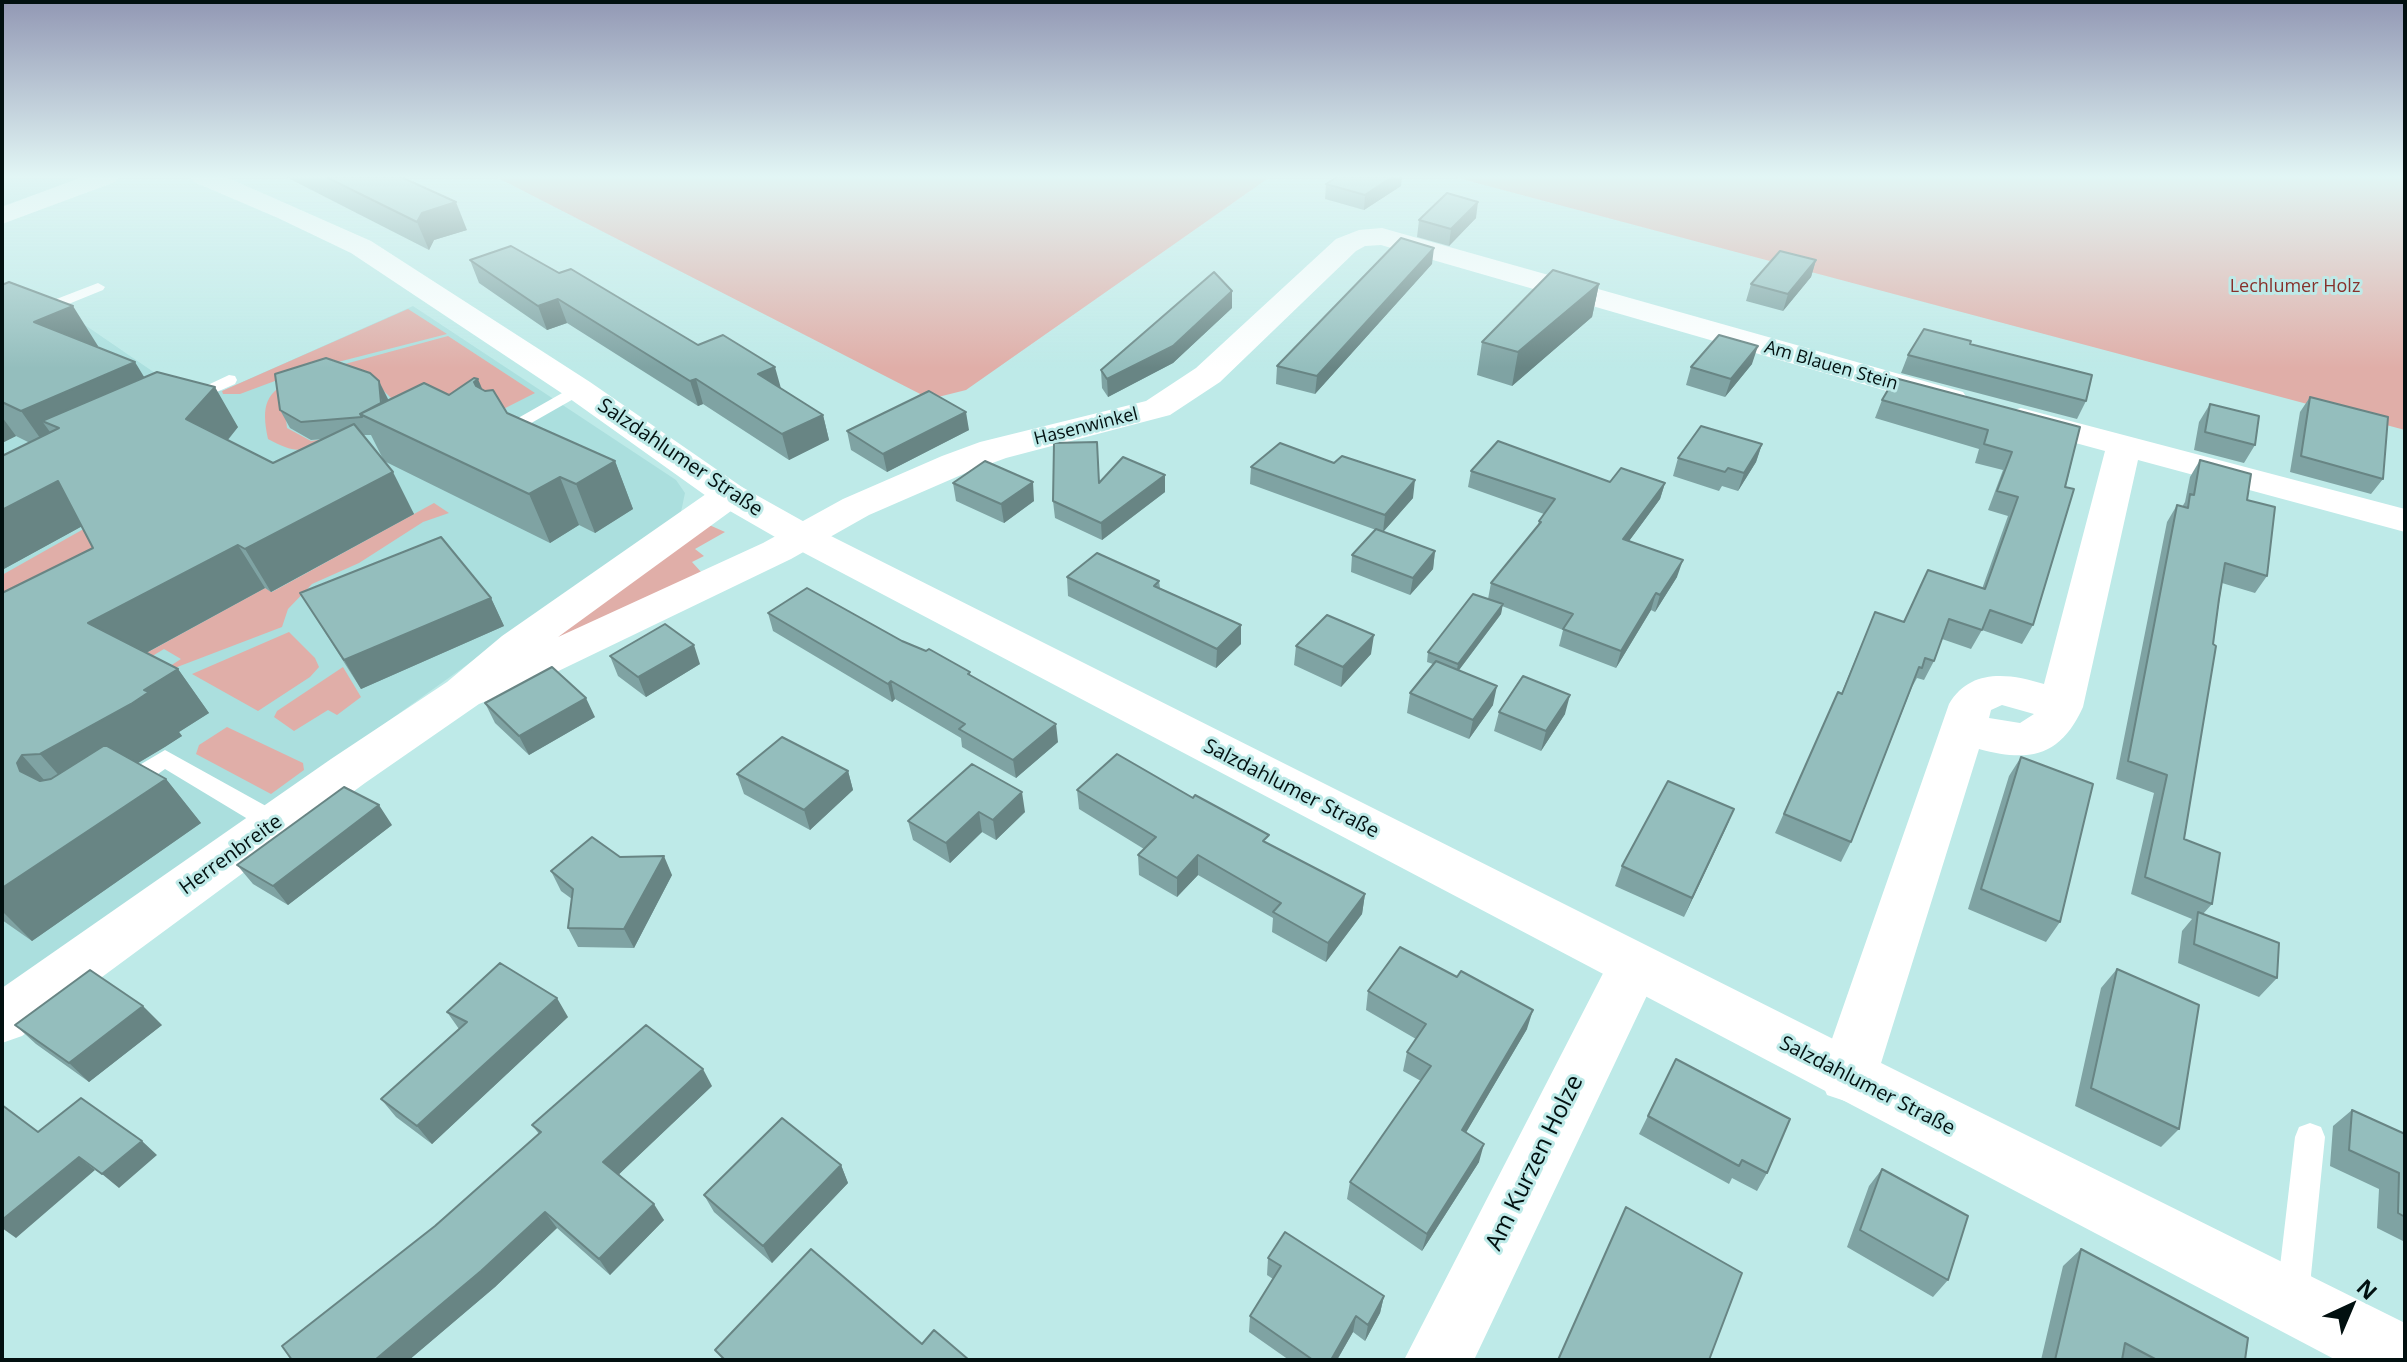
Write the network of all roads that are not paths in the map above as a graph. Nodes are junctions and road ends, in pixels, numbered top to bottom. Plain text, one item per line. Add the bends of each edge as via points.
1 (348, 241) edge
2 (1358, 241) edge
3 (1392, 241) edge
4 (98, 287) dead end
5 (2, 326) edge
6 (229, 380) dead end
7 (578, 389) junction
8 (168, 407) edge
9 (506, 430) edge
10 (2124, 445) junction
11 (729, 495) junction
12 (2405, 521) edge
13 (803, 537) junction
14 (463, 693) junction
15 (104, 798) edge
16 (275, 823) junction
17 (1634, 966) junction
18 (2, 1019) edge
19 (1848, 1076) junction
20 (2310, 1137) dead end
21 (2298, 1305) junction
22 (2405, 1359) edge
23 (1438, 1360) edge

1 - 7 street, Salzdahlumer Straße
2 - 13 street, Hasenwinkel via 1346,245 1208,375 1158,408 968,459 856,507
3 - 10 street, Am Blauen Stein
4 - 5 lane
6 - 8 lane
7 - 9 lane
7 - 11 street, Salzdahlumer Straße
10 - 12 street, Am Blauen Stein
10 - 19 street via 2056,722 2042,736 2017,740 1964,727
11 - 13 street, Salzdahlumer Straße
11 - 14 street, Herrenbreite via 517,646
13 - 14 street, Herrenbreite via 531,667
13 - 17 street, Salzdahlumer Straße
14 - 16 street, Herrenbreite
15 - 16 lane via 165,758
16 - 18 street, Herrenbreite
17 - 19 street, Salzdahlumer Straße
17 - 23 street, Am Kurzen Holze
19 - 21 street, Salzdahlumer Straße
20 - 21 lane via 2295,1275
21 - 22 street, Salzdahlumer Straße

